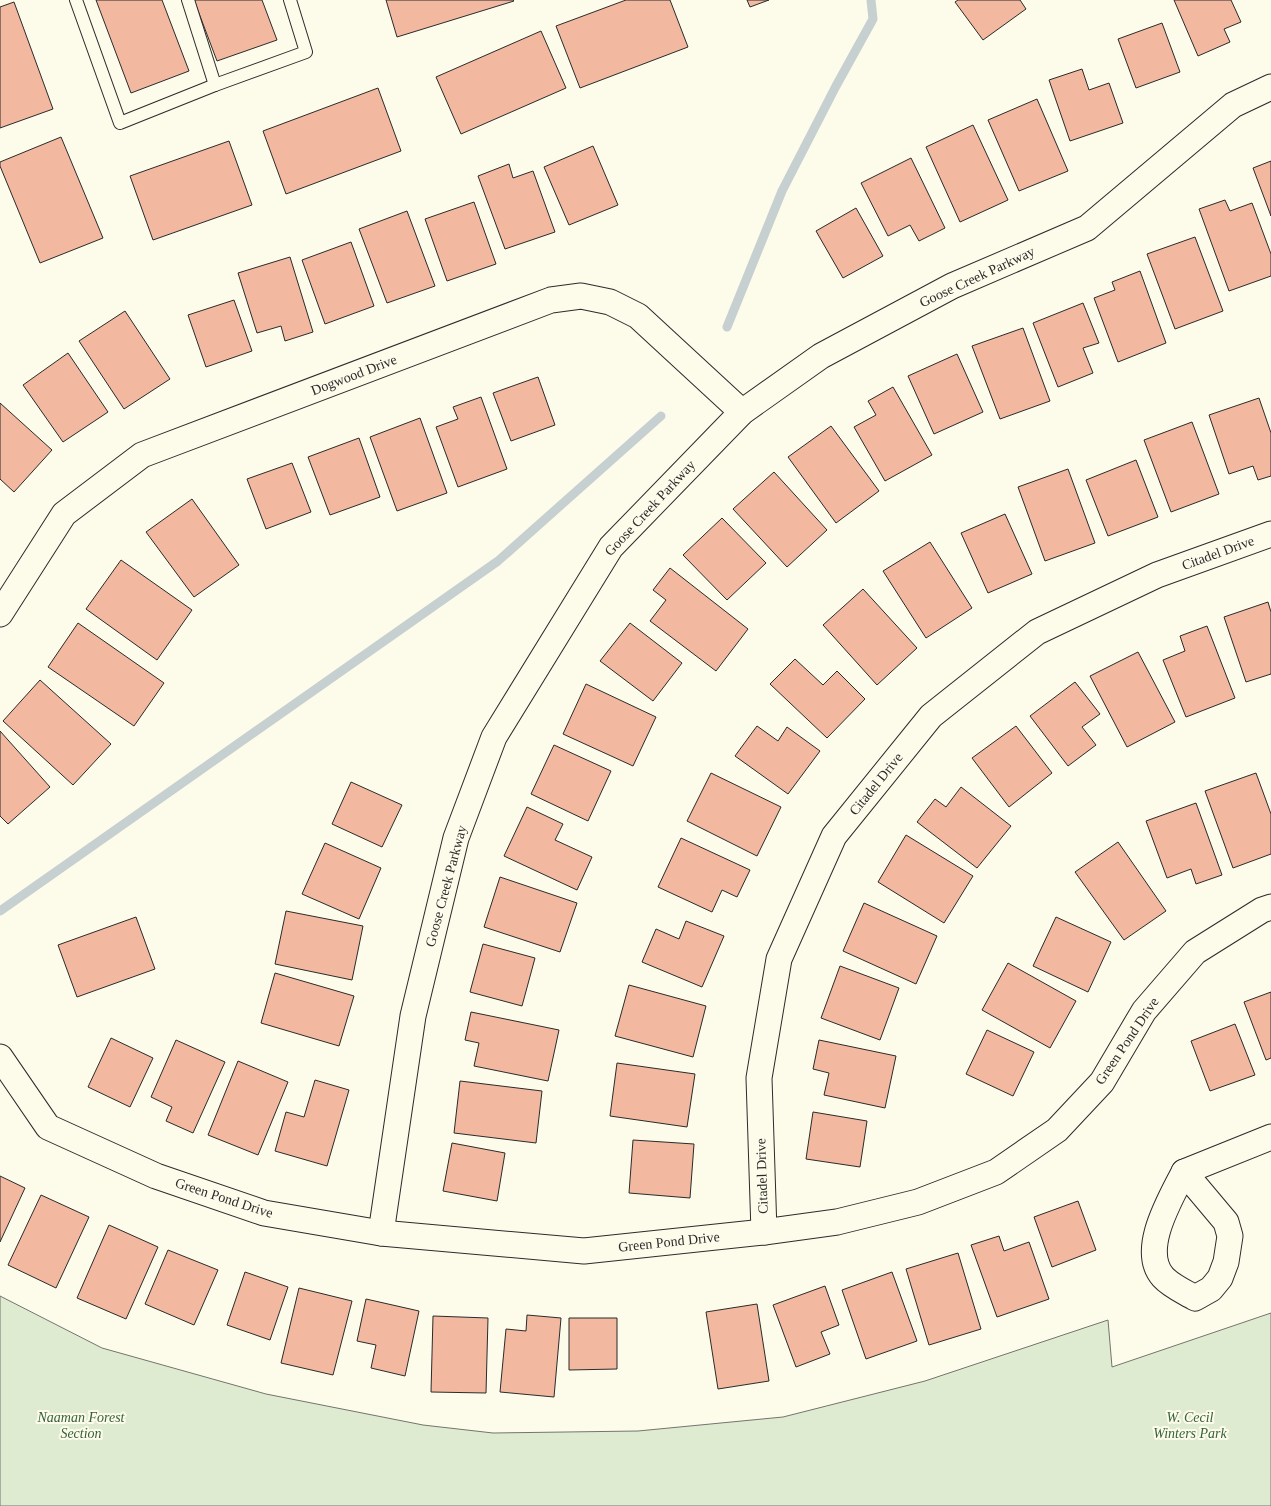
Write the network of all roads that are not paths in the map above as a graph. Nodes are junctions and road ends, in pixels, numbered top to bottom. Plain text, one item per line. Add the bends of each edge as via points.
1 (76, 0) edge
2 (188, 0) edge
3 (290, 0) edge
4 (215, 86) junction
5 (1271, 87) edge
6 (742, 412) junction
7 (1271, 534) edge
8 (0, 614) edge
9 (1271, 907) edge
10 (0, 1057) edge
11 (1271, 1137) edge
12 (1184, 1172) dead end
13 (764, 1232) junction
14 (381, 1233) junction

1 - 4 lane via 120,124
2 - 4 lane
3 - 4 lane via 306,52
5 - 6 street, Goose Creek Parkway via 1233,105 1087,228 952,286 821,356
6 - 8 street, Dogwood Drive via 638,316 610,302 582,296 551,300 142,455 64,514
6 - 14 street, Goose Creek Parkway via 611,547 494,737 456,838 413,1016
7 - 13 street, Citadel Drive via 1157,575 1037,632 931,716 834,836 779,959 759,1078
9 - 13 street, Green Pond Drive via 1195,952 1144,1011 1102,1082 1057,1130 996,1172 918,1202 837,1222
10 - 14 street, Green Pond Drive via 48,1127 156,1176 264,1213
11 - 12 street
13 - 14 street, Green Pond Drive via 584,1251

